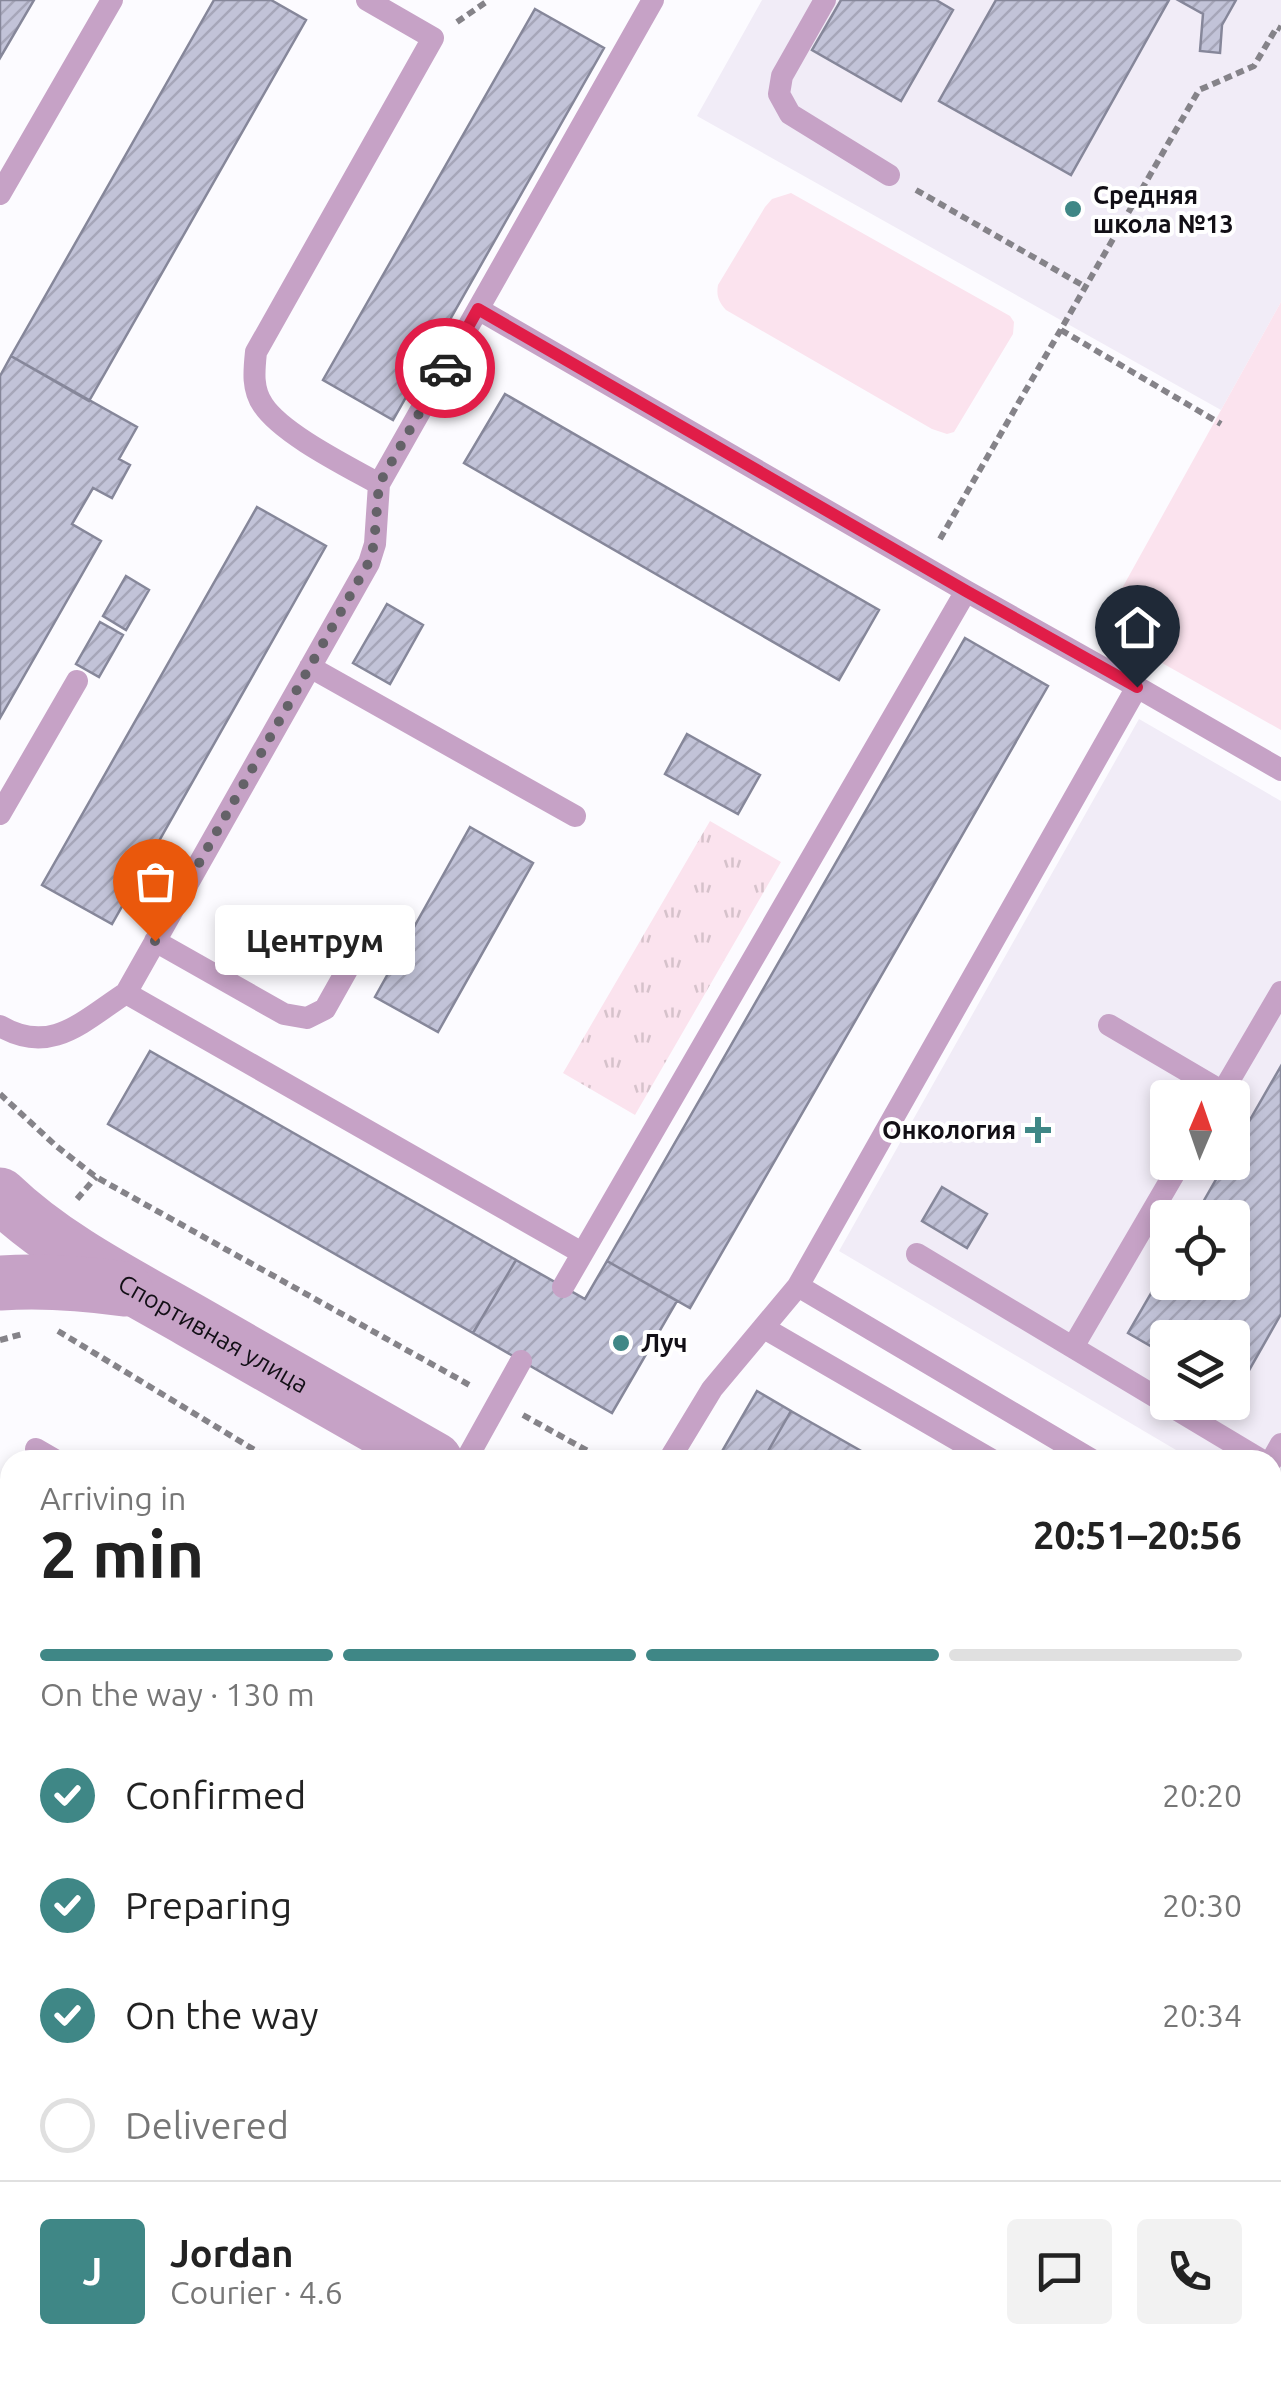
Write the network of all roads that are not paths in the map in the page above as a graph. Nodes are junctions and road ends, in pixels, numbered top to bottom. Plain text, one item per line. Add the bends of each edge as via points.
1 (112, 0) edge
2 (367, 0) edge
3 (654, 0) edge
4 (825, 0) edge
5 (889, 174) road end
6 (0, 194) edge
7 (478, 309) junction
8 (379, 484) junction
9 (966, 591) junction
10 (310, 668) junction
11 (77, 681) dead end
12 (1137, 687) junction
13 (1281, 770) edge
14 (0, 814) edge
15 (575, 816) dead end
16 (374, 920) dead end
17 (155, 941) junction
18 (1281, 992) edge
19 (126, 993) junction
20 (1109, 1025) dead end
21 (0, 1026) edge
22 (1198, 1080) edge
23 (1229, 1080) edge
24 (1171, 1180) edge
25 (0, 1195) edge
26 (582, 1252) junction
27 (916, 1254) dead end
28 (0, 1283) edge
29 (563, 1286) dead end
30 (798, 1286) junction
31 (138, 1290) junction
32 (764, 1328) junction
33 (1073, 1348) junction
34 (521, 1361) dead end
35 (418, 1450) edge
36 (472, 1450) edge
37 (675, 1450) edge
38 (975, 1450) edge
39 (1075, 1450) edge
40 (1244, 1450) edge

1 - 6 lane
2 - 8 lane via 433,38 256,352 253,379 261,403 280,426
3 - 7 lane
4 - 5 lane via 782,76 779,94 790,114
7 - 8 lane
7 - 9 lane
8 - 10 lane via 369,562
9 - 12 lane
9 - 26 lane
10 - 15 lane
10 - 17 lane
11 - 14 lane
12 - 13 lane
12 - 30 lane
16 - 17 lane via 324,1009 307,1018 284,1014
17 - 19 lane
18 - 23 lane
19 - 21 lane via 44,1039
19 - 26 lane
20 - 22 lane
24 - 33 lane
25 - 31 street, Спортивная улица
26 - 29 lane
27 - 33 lane
28 - 31 street via 79,1282
30 - 32 lane
30 - 39 lane
31 - 35 street, Спортивная улица
32 - 37 lane via 712,1389
32 - 38 lane
33 - 40 lane
34 - 36 lane

